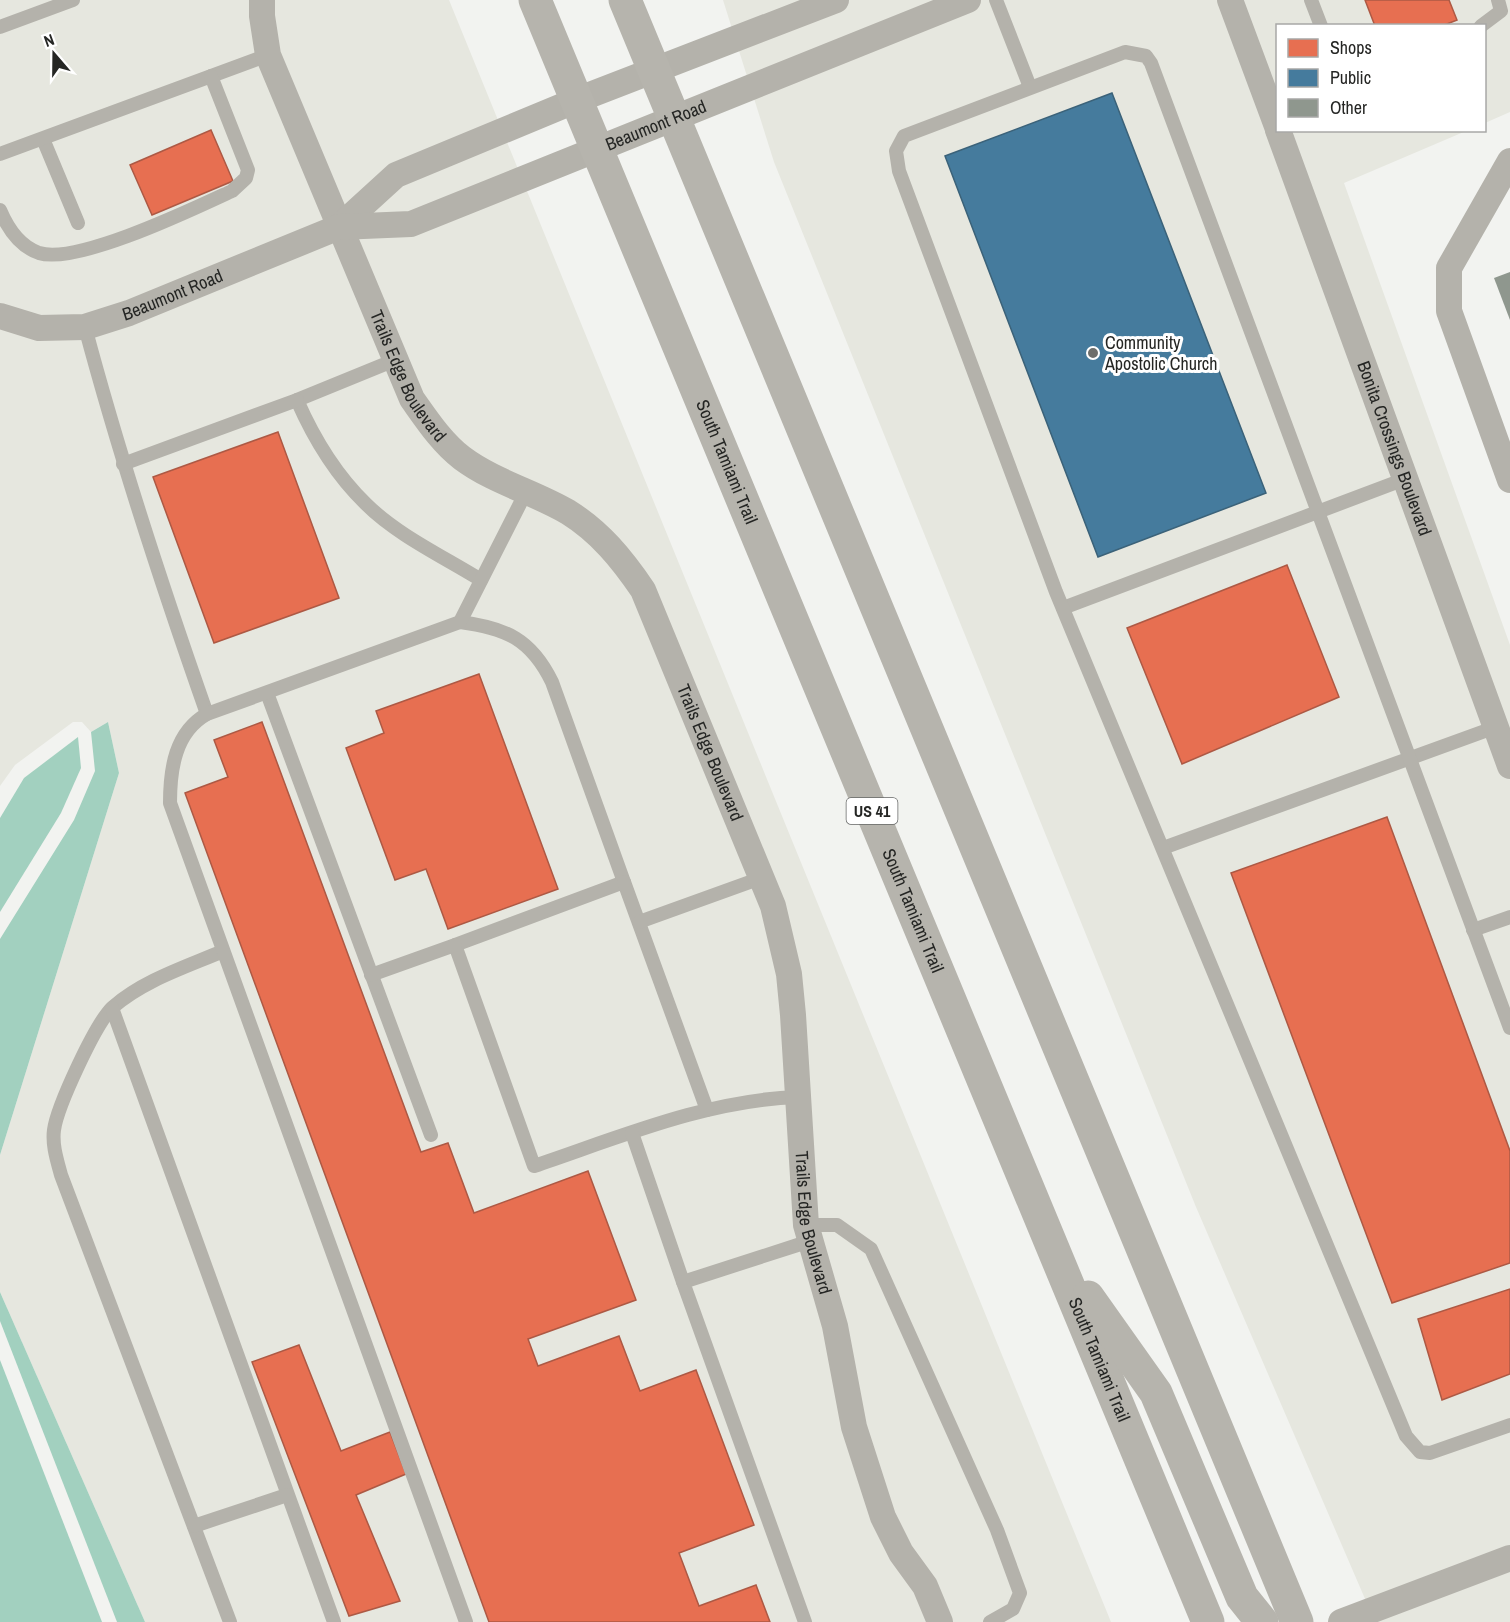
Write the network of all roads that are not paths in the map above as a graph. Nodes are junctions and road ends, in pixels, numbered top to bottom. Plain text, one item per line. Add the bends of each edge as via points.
1 (73, 0) edge
2 (262, 0) edge
3 (535, 0) edge
4 (625, 0) edge
5 (837, 0) edge
6 (968, 0) edge
7 (996, 0) edge
8 (1230, 0) edge
9 (1311, 0) edge
10 (1498, 0) edge
11 (1320, 24) edge
12 (1484, 24) edge
13 (0, 27) edge
14 (268, 55) junction
15 (654, 70) junction
16 (211, 76) junction
17 (1030, 87) junction
18 (577, 100) junction
19 (674, 118) junction
20 (1276, 124) edge
21 (1279, 132) edge
22 (43, 139) junction
23 (597, 148) junction
24 (0, 154) edge
25 (1510, 161) edge
26 (0, 210) edge
27 (78, 223) dead end
28 (339, 227) junction
29 (0, 316) edge
30 (85, 327) junction
31 (395, 360) junction
32 (297, 400) junction
33 (123, 464) junction
34 (1405, 479) junction
35 (1510, 480) edge
36 (526, 492) junction
37 (1319, 512) junction
38 (481, 580) junction
39 (1063, 608) junction
40 (460, 622) junction
41 (267, 693) junction
42 (207, 714) junction
43 (1496, 727) junction
44 (1410, 758) junction
45 (1510, 766) edge
46 (1163, 848) junction
47 (761, 878) junction
48 (624, 882) junction
49 (1510, 917) edge
50 (639, 922) junction
51 (1473, 930) junction
52 (455, 945) junction
53 (223, 951) junction
54 (371, 975) junction
55 (112, 1008) junction
56 (1510, 1028) edge
57 (798, 1097) junction
58 (707, 1110) junction
59 (632, 1133) junction
60 (431, 1135) dead end
61 (808, 1233) junction
62 (1054, 1249) junction
63 (683, 1282) junction
64 (1510, 1425) edge
65 (287, 1495) junction
66 (194, 1526) junction
67 (1510, 1558) edge
68 (230, 1622) edge
69 (334, 1622) edge
70 (466, 1622) edge
71 (805, 1622) edge
72 (940, 1622) edge
73 (990, 1622) edge
74 (1208, 1622) edge
75 (1262, 1622) edge
76 (1297, 1622) edge
77 (1341, 1622) edge

1 - 13 lane
2 - 14 street, Trails Edge Boulevard
3 - 18 main road, South Tamiami Trail / US 41
4 - 15 main road
5 - 15 street, Beaumont Road
6 - 19 street, Beaumont Road
7 - 17 lane
8 - 20 street, Bonita Crossings Boulevard
9 - 11 lane
10 - 12 lane via 1501,11
14 - 16 lane
14 - 28 street, Trails Edge Boulevard
15 - 18 street, Beaumont Road
15 - 19 main road
16 - 22 lane
16 - 26 lane via 248,170 246,178 232,191 110,242 69,254 41,254 21,243
17 - 37 lane via 1125,52 1146,56 1156,73
17 - 39 lane via 912,131 899,143 896,160
18 - 23 main road, South Tamiami Trail / US 41
18 - 28 street, Beaumont Road via 396,175
19 - 23 street, Beaumont Road
19 - 76 main road
21 - 34 street, Bonita Crossings Boulevard
22 - 24 lane
22 - 27 lane
23 - 28 street, Beaumont Road via 411,224
23 - 62 main road, South Tamiami Trail / US 41
25 - 35 street via 1449,268 1449,311
28 - 30 street, Beaumont Road via 129,313
28 - 31 street, Trails Edge Boulevard
29 - 30 street, Beaumont Road via 39,328
30 - 33 lane
31 - 32 lane
31 - 36 street, Trails Edge Boulevard via 412,399 435,431 462,458
32 - 33 lane
32 - 38 lane via 318,445 367,505
33 - 42 lane
34 - 37 lane
34 - 43 street, Bonita Crossings Boulevard
36 - 38 lane
36 - 47 street, Trails Edge Boulevard via 567,512 596,533 621,556 643,590
37 - 39 lane
37 - 44 lane
38 - 40 lane
39 - 46 lane
40 - 41 lane
40 - 48 lane via 510,634 542,662
41 - 42 lane
41 - 54 lane
42 - 53 lane via 193,722 181,742 170,780 170,803
43 - 44 lane
43 - 45 street, Bonita Crossings Boulevard
44 - 46 lane
44 - 51 lane
46 - 64 lane via 1406,1436 1420,1452 1430,1453
47 - 50 lane
47 - 57 street, Trails Edge Boulevard via 773,906 789,974
48 - 50 lane
48 - 52 lane
49 - 51 lane
50 - 58 lane
51 - 56 lane
52 - 54 lane
52 - 59 lane via 534,1166
53 - 55 lane via 142,986
53 - 70 lane
54 - 60 lane
55 - 65 lane
55 - 66 lane via 86,1047 54,1129 55,1149 61,1175
57 - 58 lane via 767,1098
57 - 61 street, Trails Edge Boulevard
58 - 59 lane
59 - 63 lane
61 - 63 lane
61 - 72 street, Trails Edge Boulevard via 835,1326 854,1427 883,1517 901,1553 925,1586
61 - 73 lane via 837,1225 871,1249 997,1530 1020,1593 1013,1609
62 - 74 main road, South Tamiami Trail / US 41
62 - 75 main road via 1156,1393 1242,1597
63 - 71 lane
65 - 66 lane
65 - 69 lane
66 - 68 lane
67 - 77 street

